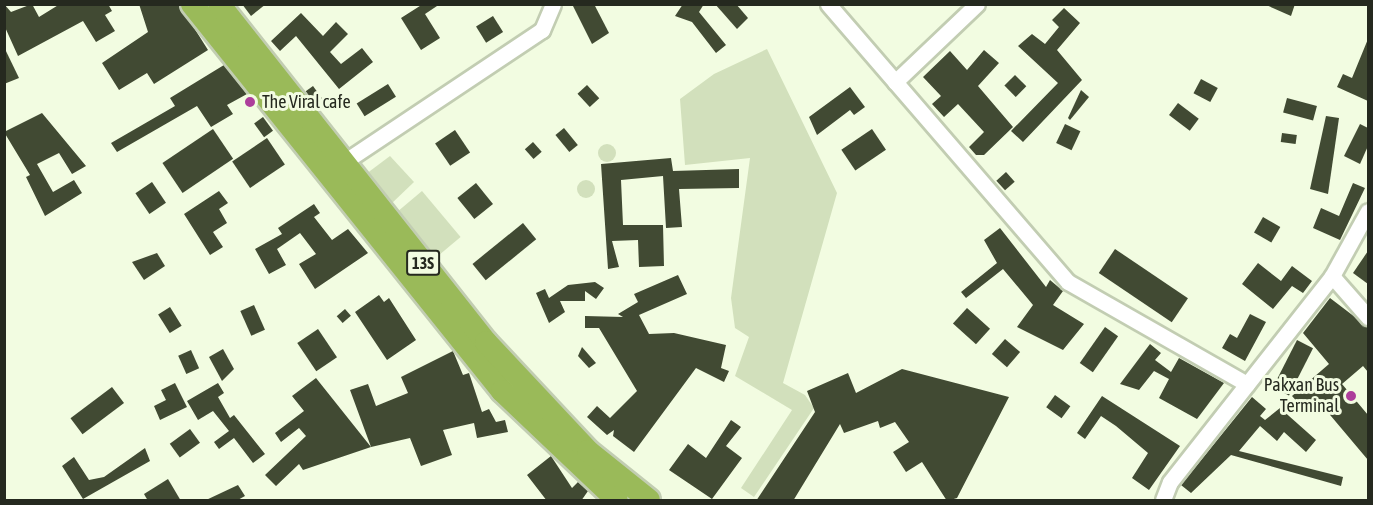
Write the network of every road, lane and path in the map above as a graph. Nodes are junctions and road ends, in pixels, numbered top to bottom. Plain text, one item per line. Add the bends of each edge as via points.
1 (192, 4) edge
2 (219, 4) edge
3 (553, 4) edge
4 (828, 4) edge
5 (977, 4) edge
6 (895, 82) junction
7 (335, 168) junction
8 (1368, 211) edge
9 (1332, 276) junction
10 (1368, 317) edge
11 (478, 347) junction
12 (1247, 384) junction
13 (617, 501) edge
14 (649, 501) edge
15 (1163, 501) edge

1 - 7 highway, 13S
2 - 7 highway, 13S
3 - 7 street via 542,30
4 - 6 street
5 - 6 street
6 - 12 street via 1068,282
7 - 11 highway, 13S
8 - 9 street
9 - 10 street
9 - 12 street
11 - 13 highway, 13S via 532,423
11 - 14 highway, 13S via 579,443
12 - 15 street via 1170,483

